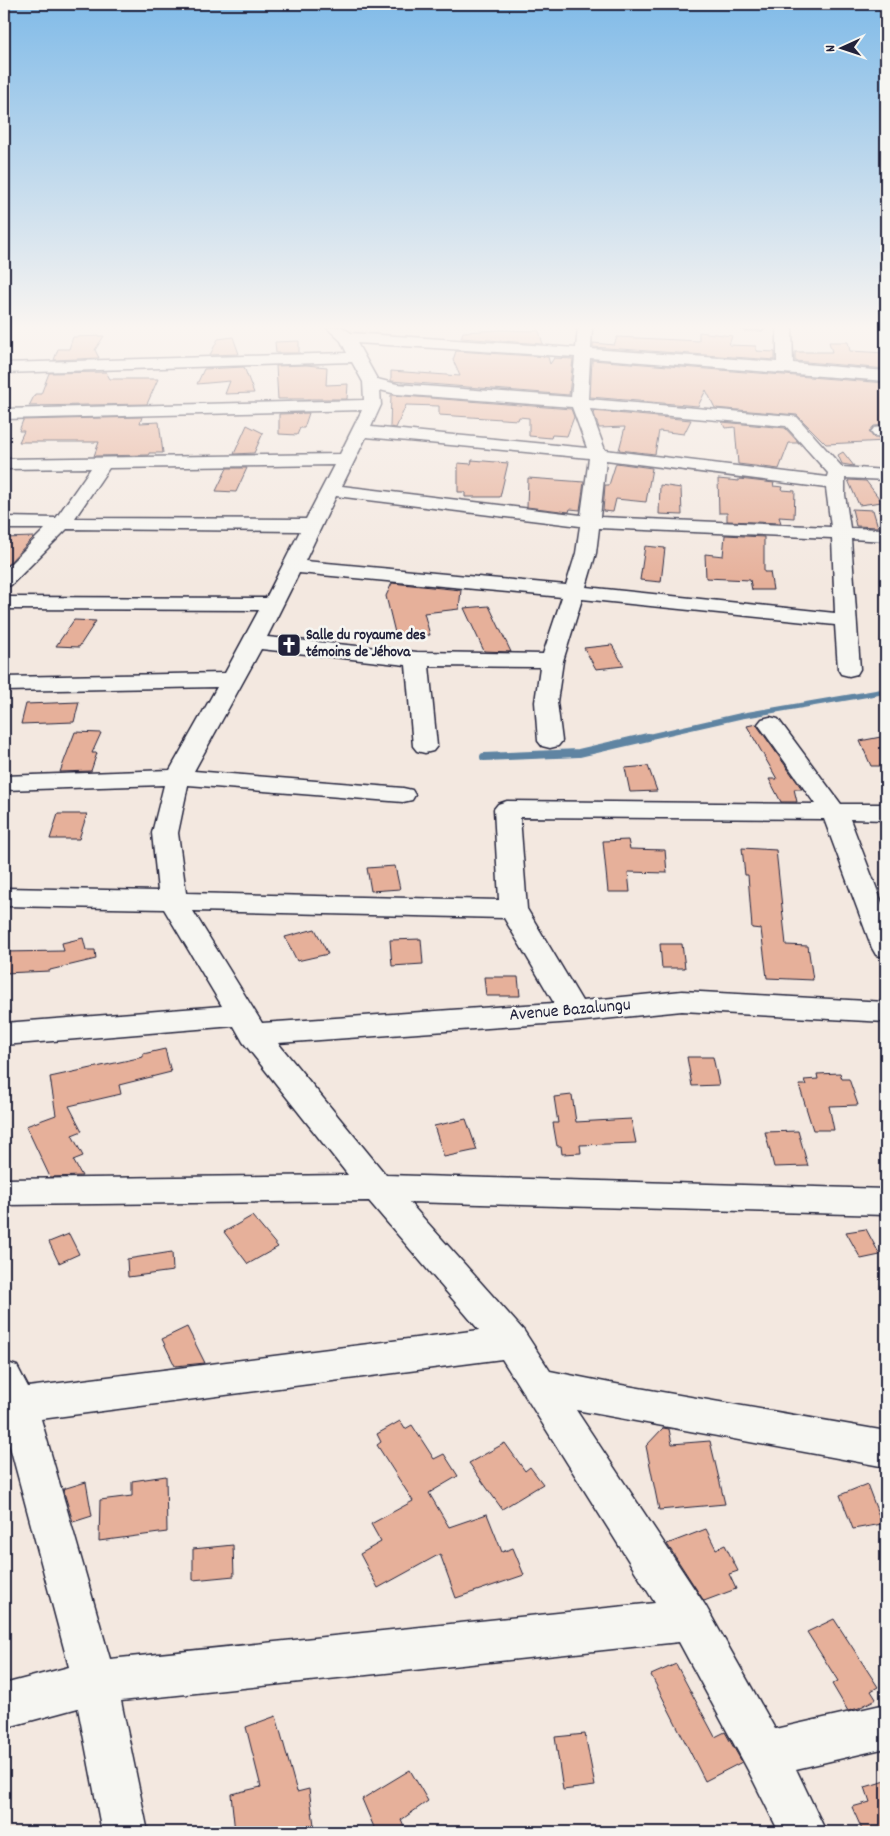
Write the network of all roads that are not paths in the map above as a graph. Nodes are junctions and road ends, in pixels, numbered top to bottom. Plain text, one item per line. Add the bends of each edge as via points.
1 (105, 413) edge
2 (352, 413) edge
3 (475, 413) edge
4 (583, 413) edge
5 (687, 413) edge
6 (4, 414) edge
7 (598, 454) junction
8 (347, 459) junction
9 (104, 462) junction
10 (4, 464) edge
11 (886, 475) edge
12 (835, 478) junction
13 (330, 490) junction
14 (63, 522) junction
15 (591, 522) junction
16 (4, 523) edge
17 (313, 525) junction
18 (841, 534) junction
19 (886, 535) edge
20 (291, 566) junction
21 (4, 581) edge
22 (574, 592) junction
23 (4, 603) edge
24 (273, 604) junction
25 (844, 620) junction
26 (254, 642) junction
27 (417, 659) junction
28 (552, 661) junction
29 (849, 669) dead end
30 (232, 680) junction
31 (4, 684) edge
32 (770, 724) dead end
33 (550, 741) dead end
34 (425, 746) dead end
35 (178, 777) junction
36 (4, 783) edge
37 (404, 795) dead end
38 (834, 812) junction
39 (886, 812) edge
40 (4, 897) edge
41 (173, 900) junction
42 (513, 909) junction
43 (886, 948) edge
44 (574, 1012) junction
45 (886, 1012) edge
46 (248, 1025) junction
47 (4, 1034) edge
48 (377, 1188) junction
49 (4, 1192) edge
50 (886, 1202) edge
51 (511, 1342) junction
52 (538, 1385) junction
53 (8, 1396) edge
54 (886, 1449) edge
55 (690, 1620) junction
56 (95, 1682) junction
57 (4, 1706) edge
58 (886, 1726) edge
59 (764, 1754) junction
60 (125, 1832) edge
61 (803, 1832) edge

1 - 6 street
2 - 8 street
3 - 7 street
4 - 7 street
5 - 12 street via 791,422
7 - 12 street
7 - 15 street
8 - 9 street
8 - 13 street
9 - 10 street
9 - 14 street
11 - 12 street
12 - 18 street
13 - 15 street
13 - 17 street
14 - 16 street
14 - 17 street
14 - 21 street
15 - 18 street
15 - 22 street
17 - 20 street
18 - 19 street
18 - 25 street
20 - 22 street
20 - 24 street
22 - 25 street
22 - 28 street
23 - 24 street
24 - 26 street
25 - 29 street
26 - 27 street
26 - 30 street
27 - 28 street
27 - 34 street
28 - 33 street via 546,702
30 - 31 street
30 - 35 street
32 - 38 street
35 - 36 street
35 - 37 street
35 - 41 street via 165,832
38 - 39 street
38 - 42 street via 507,809
38 - 43 street
40 - 41 street
41 - 42 street
41 - 46 street
42 - 44 street
44 - 45 street, Avenue Bazalungu via 682,1001
44 - 46 street, Avenue Bazalungu
46 - 47 street, Avenue Bazalungu
46 - 48 street
48 - 49 street
48 - 50 street
48 - 51 street
51 - 52 street
51 - 53 street
52 - 54 street
52 - 55 street
53 - 56 street
55 - 56 street
55 - 59 street
56 - 57 street
56 - 60 street
58 - 59 street
59 - 61 street

